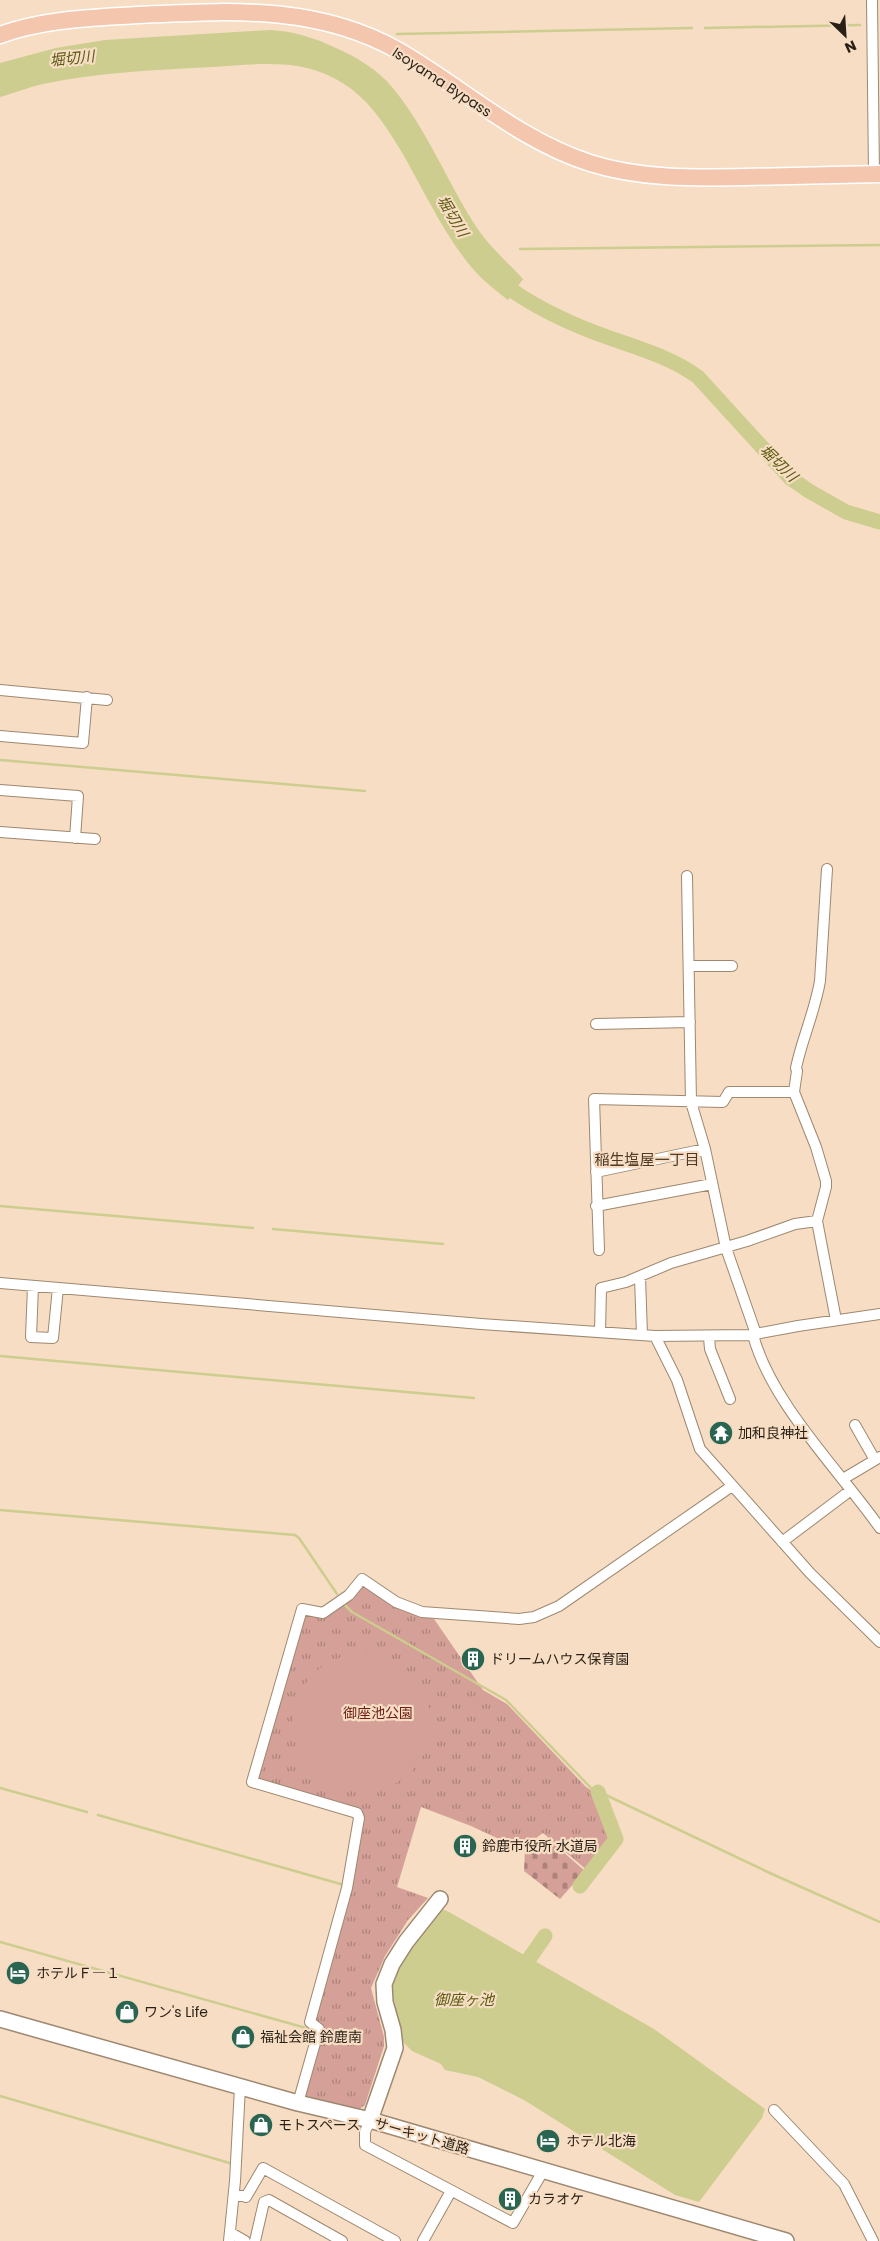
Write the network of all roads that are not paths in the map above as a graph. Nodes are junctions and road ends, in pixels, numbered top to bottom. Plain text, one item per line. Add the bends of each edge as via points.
1 (872, 0) edge
2 (0, 35) edge
3 (877, 174) edge
4 (0, 690) edge
5 (86, 697) junction
6 (107, 700) dead end
7 (0, 736) edge
8 (0, 790) edge
9 (0, 832) edge
10 (75, 838) junction
11 (95, 839) dead end
12 (827, 870) dead end
13 (688, 876) dead end
14 (689, 966) junction
15 (732, 966) dead end
16 (690, 1022) junction
17 (596, 1024) dead end
18 (794, 1092) junction
19 (691, 1102) junction
20 (705, 1149) junction
21 (596, 1172) junction
22 (712, 1184) junction
23 (596, 1206) junction
24 (817, 1221) junction
25 (726, 1248) junction
26 (599, 1250) dead end
27 (640, 1277) junction
28 (0, 1283) edge
29 (33, 1286) junction
30 (58, 1288) junction
31 (880, 1314) edge
32 (836, 1320) junction
33 (600, 1332) junction
34 (642, 1335) junction
35 (755, 1335) junction
36 (656, 1336) junction
37 (709, 1337) junction
38 (730, 1399) dead end
39 (855, 1424) dead end
40 (877, 1458) edge
41 (843, 1479) junction
42 (732, 1486) junction
43 (851, 1490) junction
44 (879, 1526) edge
45 (782, 1542) junction
46 (880, 1642) edge
47 (440, 1899) dead end
48 (0, 2019) edge
49 (240, 2087) junction
50 (298, 2103) junction
51 (774, 2110) dead end
52 (370, 2120) junction
53 (543, 2171) junction
54 (451, 2191) junction
55 (234, 2194) junction
56 (230, 2237) edge
57 (245, 2241) edge
58 (255, 2241) edge
59 (342, 2241) edge
60 (395, 2241) edge
61 (423, 2241) edge
62 (786, 2241) edge
63 (874, 2241) edge

1 - 3 street
2 - 3 main road, Isoyama Bypass via 52,22 87,18 232,11 295,16 373,38 424,67 523,133 593,164 659,176 704,178
4 - 5 street
5 - 6 street
5 - 7 street via 83,743
8 - 10 street via 78,796
9 - 10 street
10 - 11 street
12 - 18 street via 820,981 800,1046
13 - 14 street
14 - 15 street
14 - 16 street
16 - 17 street
16 - 19 street
18 - 19 street via 730,1092 723,1102
18 - 24 street via 826,1181
19 - 20 street
19 - 21 street via 594,1099
20 - 21 street
20 - 22 street
21 - 23 street
22 - 23 street
22 - 25 street
23 - 26 street
24 - 25 street via 795,1224
24 - 32 street
25 - 27 street via 671,1263
25 - 35 street
27 - 33 street via 601,1288
27 - 34 street
28 - 29 street
29 - 30 street
29 - 30 street via 30,1337 53,1338
30 - 33 street
31 - 32 street
32 - 35 street
33 - 34 street
34 - 36 street
35 - 37 street
35 - 41 street via 757,1350 783,1397
36 - 37 street
36 - 42 street via 677,1380 700,1449
37 - 38 street via 710,1350
39 - 40 street
40 - 41 street
41 - 43 street
42 - 45 street
42 - 50 street via 559,1606 534,1617 520,1619 422,1612 396,1602 362,1579 349,1595 323,1613 302,1609 252,1782 357,1813 359,1818 347,1888 310,2022 319,2030
43 - 44 street
43 - 45 street
45 - 46 street
47 - 52 street via 406,1942 384,1984 394,2048
48 - 49 street, サーキット道路
49 - 50 street, サーキット道路
49 - 55 street
50 - 52 street, サーキット道路
51 - 63 street via 844,2184
52 - 53 street, サーキット道路
52 - 54 street via 365,2132 365,2145
53 - 54 street via 513,2223
53 - 62 street, サーキット道路
54 - 61 street
55 - 56 street
55 - 60 street via 246,2198 263,2168
56 - 57 street
58 - 59 street via 264,2202 269,2200

